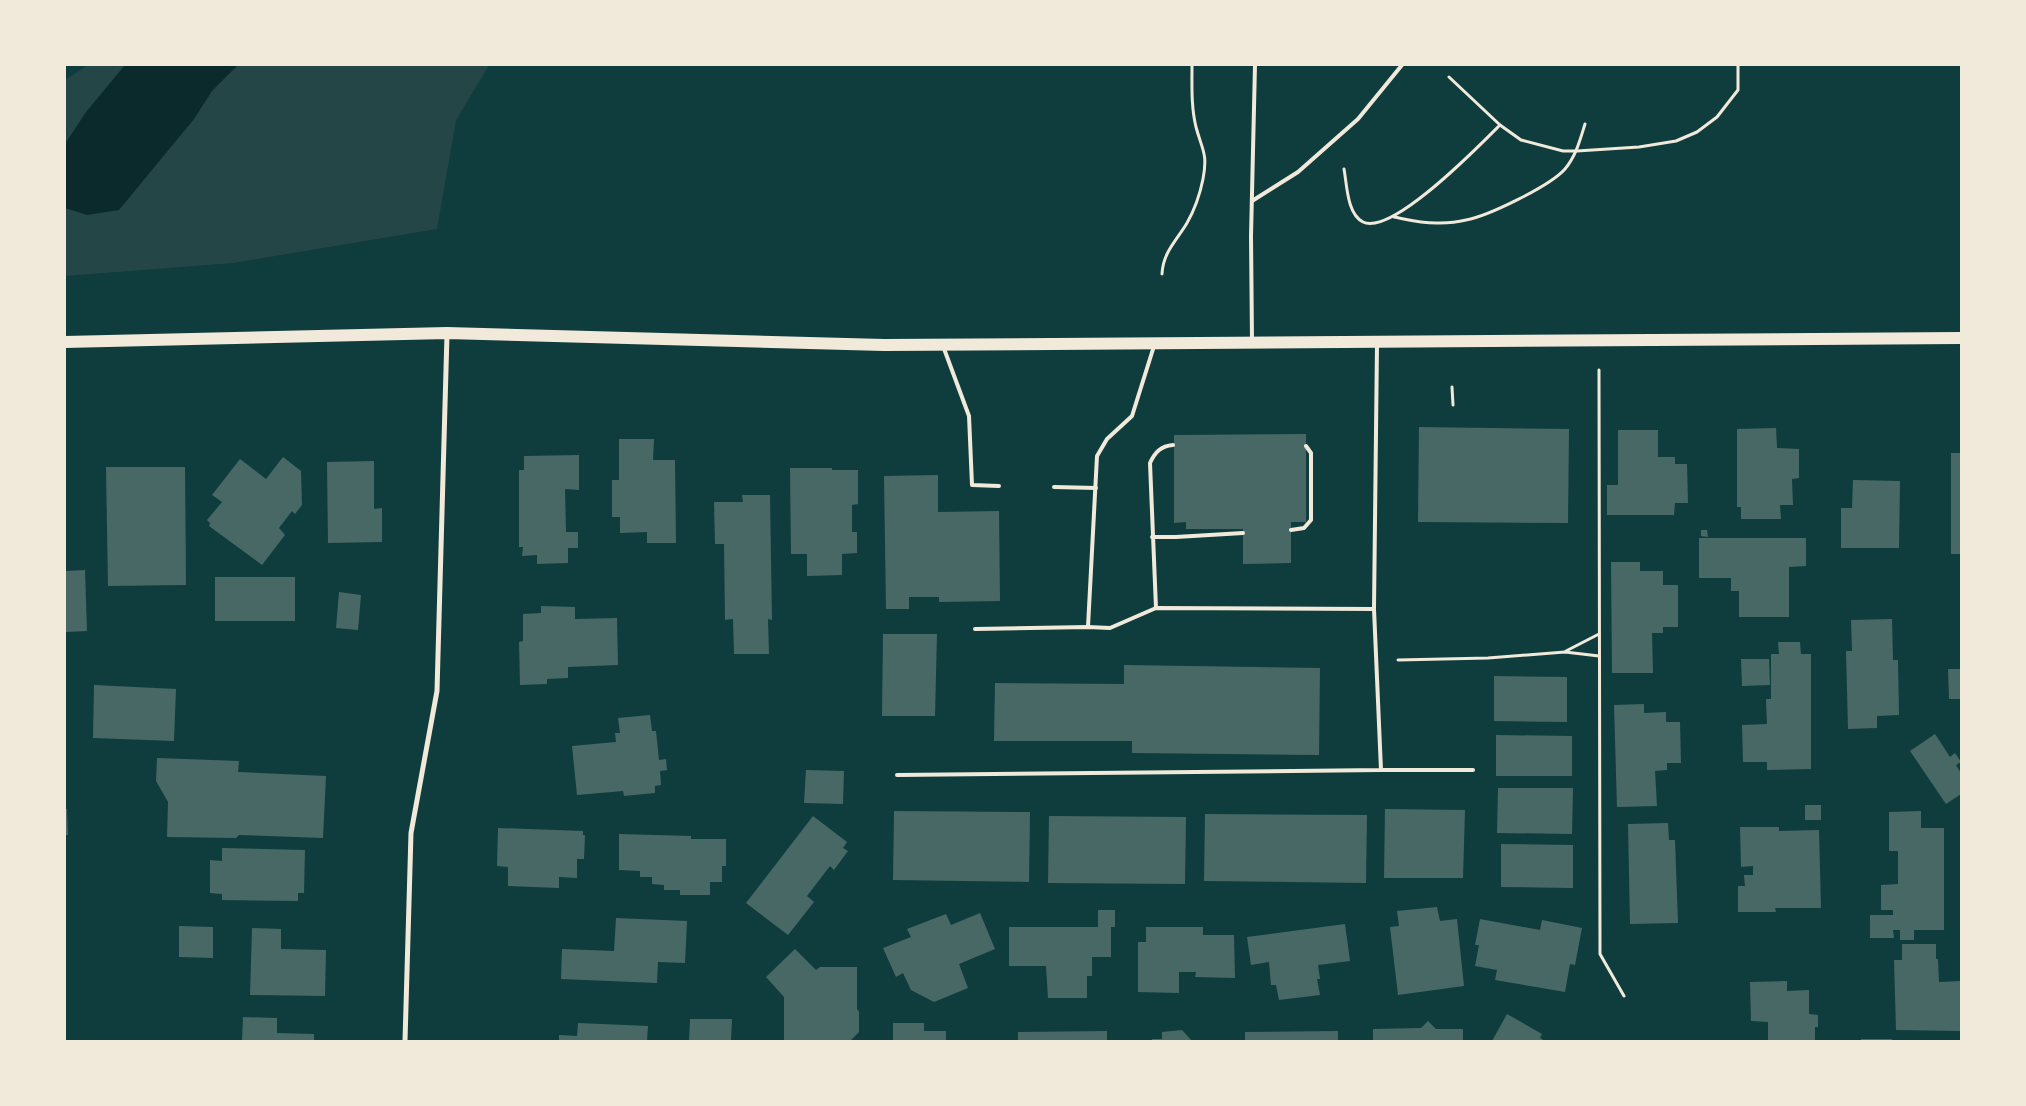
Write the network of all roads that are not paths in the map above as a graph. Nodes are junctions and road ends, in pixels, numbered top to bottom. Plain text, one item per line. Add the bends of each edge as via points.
1 (1254, 65) edge
2 (1402, 65) edge
3 (1252, 202) junction
4 (447, 333) junction
5 (1961, 338) edge
6 (65, 342) edge
7 (1377, 342) junction
8 (942, 344) junction
9 (1155, 344) junction
10 (1252, 344) junction
11 (1173, 445) dead end
12 (1306, 446) dead end
13 (999, 486) dead end
14 (1054, 487) dead end
15 (1096, 488) junction
16 (1291, 530) dead end
17 (1243, 533) dead end
18 (1152, 537) junction
19 (1156, 608) junction
20 (1374, 609) junction
21 (1088, 627) junction
22 (975, 629) dead end
23 (1381, 770) junction
24 (1473, 770) dead end
25 (897, 775) dead end
26 (405, 1041) edge

1 - 3 lane
2 - 3 lane via 1358,119 1298,172
3 - 10 lane
4 - 6 main road
4 - 8 main road
4 - 26 street via 437,691 411,833
5 - 7 main road
7 - 10 main road
7 - 20 lane
8 - 9 main road
8 - 13 lane via 969,416 972,485
9 - 10 main road
9 - 15 lane via 1132,416 1107,439 1098,456
11 - 18 lane via 1160,448 1150,463
12 - 16 lane via 1311,453 1311,520 1304,528
14 - 15 lane
15 - 21 lane
17 - 18 lane
18 - 19 lane
19 - 20 lane
19 - 21 lane via 1110,628
20 - 23 lane
21 - 22 lane
23 - 24 lane
23 - 25 lane

